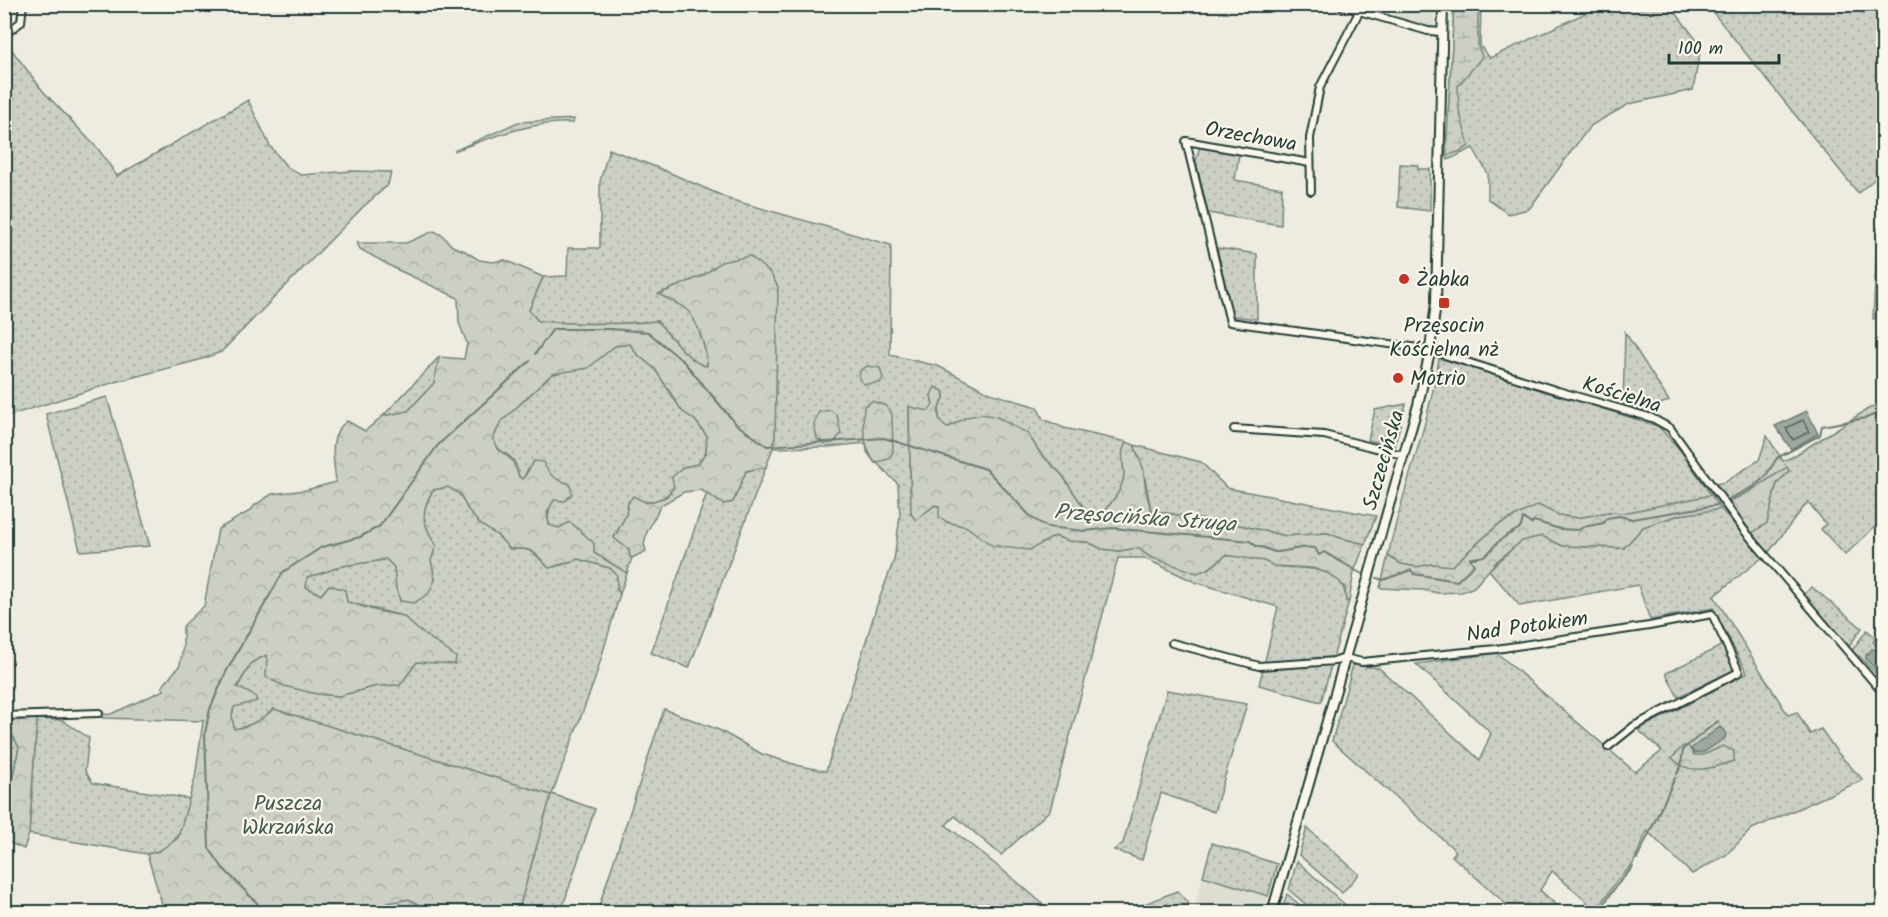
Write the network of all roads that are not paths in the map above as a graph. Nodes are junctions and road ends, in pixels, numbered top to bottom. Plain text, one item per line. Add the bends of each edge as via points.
1 (23, 4) edge
2 (1335, 4) edge
3 (1443, 4) edge
4 (1359, 12) junction
5 (1442, 32) junction
6 (4, 35) edge
7 (1310, 163) junction
8 (1311, 191) dead end
9 (1230, 322) joint
10 (1430, 350) junction
11 (1234, 429) dead end
12 (1403, 455) junction
13 (1172, 643) dead end
14 (1345, 658) junction
15 (1884, 694) edge
16 (99, 713) dead end
17 (4, 716) edge
18 (1608, 747) dead end
19 (1272, 912) edge

1 - 6 street via 21,22
2 - 4 street
3 - 5 street, Szczecińska
4 - 5 street
4 - 7 street, Orzechowa via 1320,87 1310,138
5 - 10 street, Szczecińska via 1436,292
7 - 8 street, Orzechowa
7 - 9 street, Orzechowa via 1186,141
9 - 10 street, Kościelna
10 - 12 street, Szczecińska
10 - 15 street, Kościelna via 1662,422 1744,530
11 - 12 street via 1324,435
12 - 14 street, Szczecińska
13 - 14 street, Nad Potokiem via 1259,666
14 - 18 street, Nad Potokiem via 1362,662 1496,648 1712,614 1739,672 1634,726
14 - 19 street, Szczecińska
16 - 17 street

